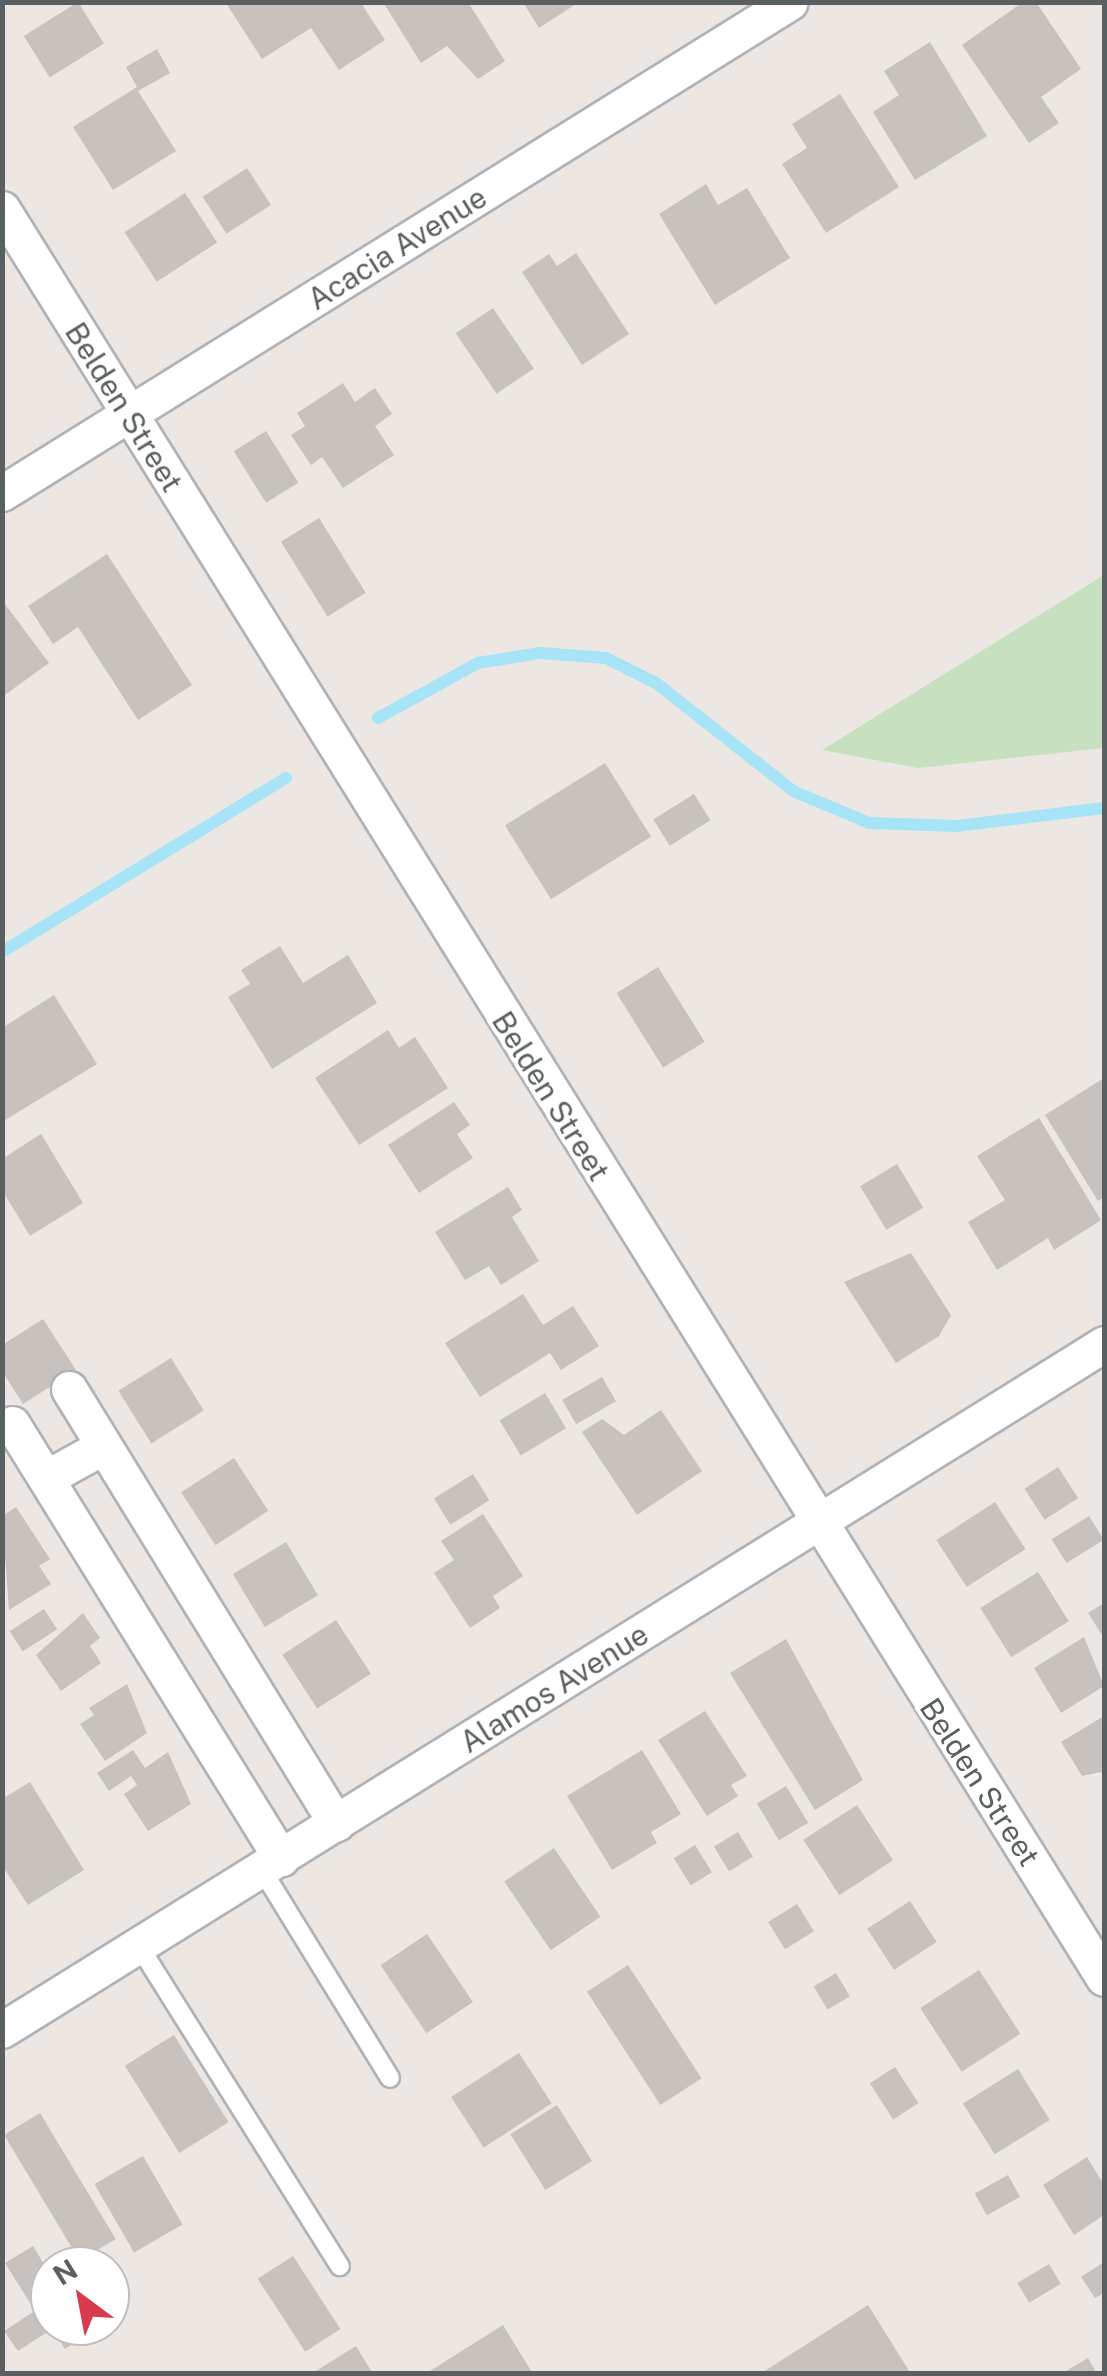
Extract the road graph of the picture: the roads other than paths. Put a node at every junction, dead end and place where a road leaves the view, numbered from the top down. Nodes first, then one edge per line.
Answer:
1 (790, 2) edge
2 (2, 210) edge
3 (128, 415) junction
4 (2, 492) edge
5 (1104, 1344) edge
6 (70, 1389) dead end
7 (12, 1424) dead end
8 (104, 1446) junction
9 (46, 1478) junction
10 (816, 1525) junction
11 (336, 1823) junction
12 (271, 1864) junction
13 (140, 1946) junction
14 (1104, 1978) edge
15 (2, 2030) edge
16 (390, 2078) dead end
17 (340, 2266) dead end

1 - 3 street, Acacia Avenue
2 - 3 street, Belden Street
3 - 4 street, Acacia Avenue
3 - 10 street, Belden Street
5 - 10 street, Alamos Avenue
6 - 8 street
7 - 9 street
8 - 9 street
8 - 11 street
9 - 12 street
10 - 11 street, Alamos Avenue
10 - 14 street, Belden Street
11 - 12 street, Alamos Avenue
12 - 13 street, Alamos Avenue
12 - 16 lane
13 - 15 street, Alamos Avenue
13 - 17 lane

